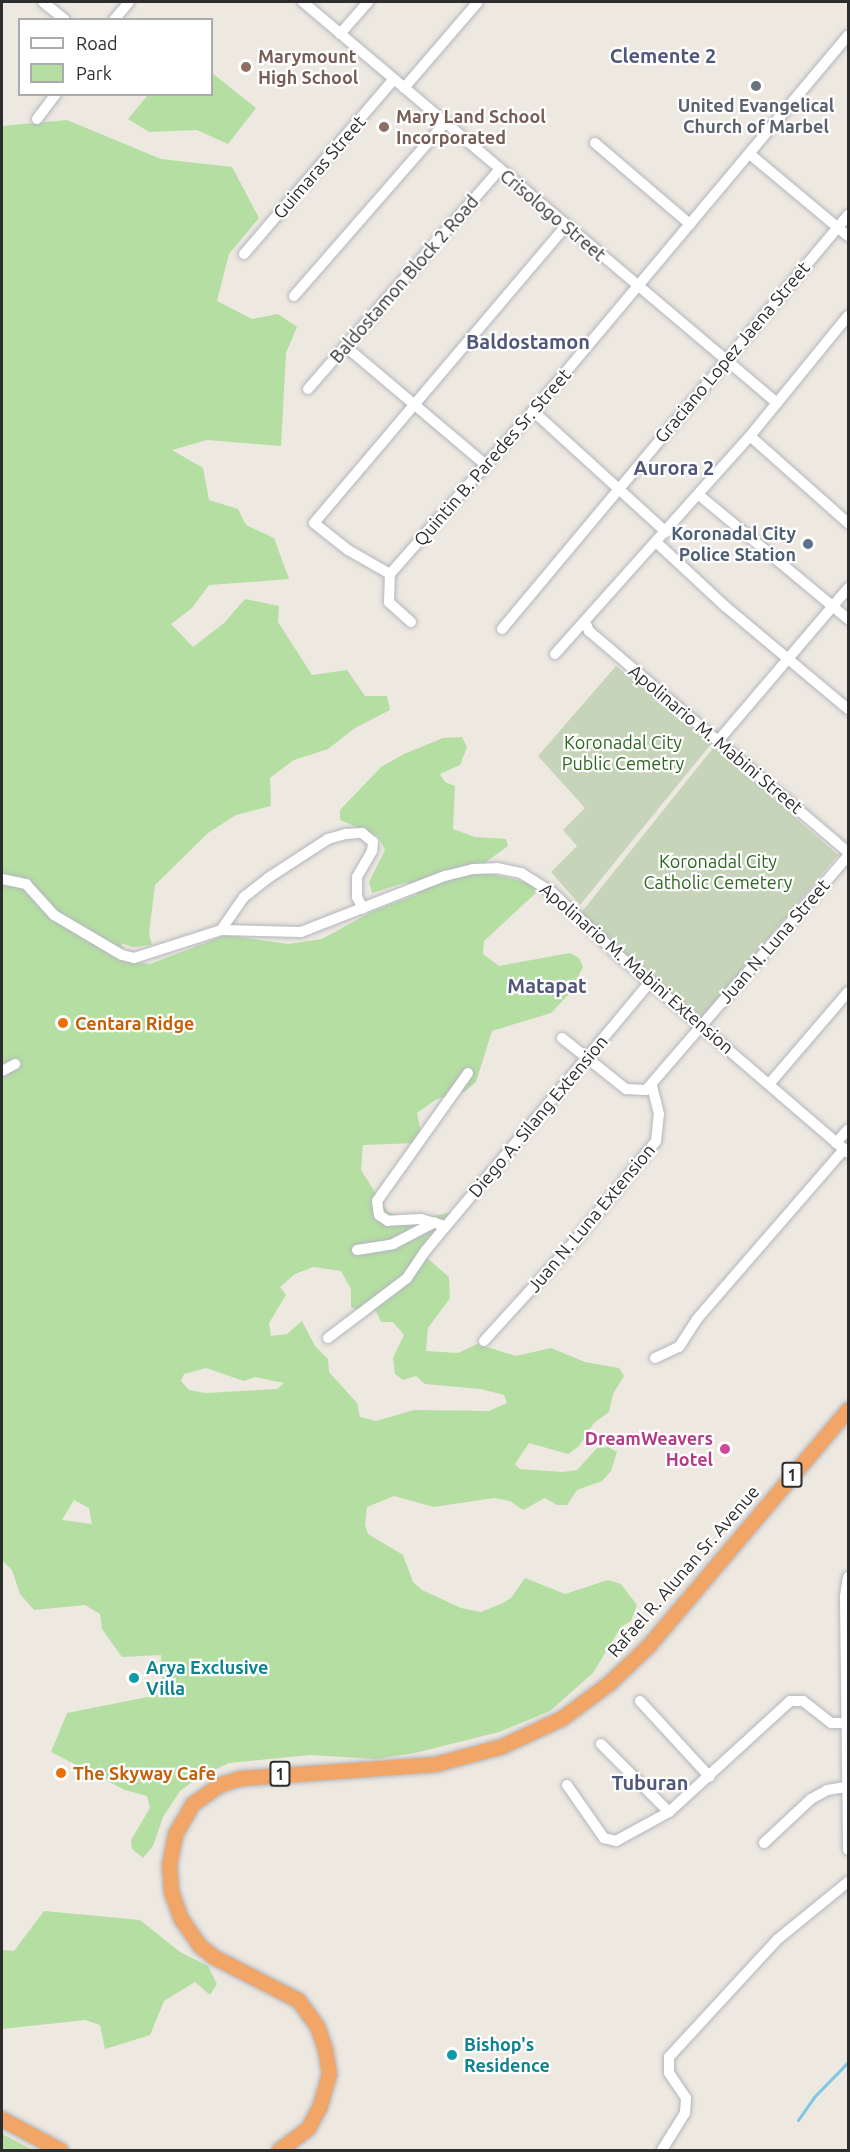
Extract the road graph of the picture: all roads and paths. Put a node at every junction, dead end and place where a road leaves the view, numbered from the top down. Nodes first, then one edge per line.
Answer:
1 (43, 2) edge
2 (129, 2) edge
3 (303, 2) edge
4 (368, 2) edge
5 (478, 2) edge
6 (63, 18) edge
7 (116, 18) edge
8 (340, 34) junction
9 (849, 36) edge
10 (393, 80) junction
11 (404, 88) junction
12 (54, 96) edge
13 (37, 119) dead end
14 (444, 124) junction
15 (595, 143) dead end
16 (751, 154) junction
17 (499, 170) junction
18 (849, 215) edge
19 (690, 224) junction
20 (565, 227) junction
21 (838, 228) junction
22 (849, 237) edge
23 (244, 254) dead end
24 (640, 286) junction
25 (294, 296) dead end
26 (849, 316) edge
27 (345, 346) junction
28 (727, 360) junction
29 (308, 389) dead end
30 (415, 402) junction
31 (777, 403) junction
32 (533, 411) junction
33 (750, 436) junction
34 (486, 465) junction
35 (618, 486) junction
36 (699, 495) junction
37 (849, 523) edge
38 (666, 532) junction
39 (656, 543) junction
40 (390, 574) junction
41 (849, 588) edge
42 (833, 606) junction
43 (849, 619) edge
44 (411, 622) dead end
45 (586, 624) junction
46 (502, 629) dead end
47 (555, 654) dead end
48 (787, 659) junction
49 (849, 710) edge
50 (718, 741) junction
51 (849, 854) edge
52 (2, 879) edge
53 (363, 909) junction
54 (221, 930) junction
55 (650, 982) junction
56 (849, 992) edge
57 (700, 1025) junction
58 (562, 1038) dead end
59 (588, 1057) junction
60 (15, 1064) dead end
61 (2, 1071) edge
62 (468, 1073) dead end
63 (770, 1083) junction
64 (652, 1086) junction
65 (849, 1129) edge
66 (843, 1149) edge
67 (440, 1224) junction
68 (357, 1250) dead end
69 (328, 1338) dead end
70 (484, 1341) dead end
71 (655, 1358) dead end
72 (849, 1409) edge
73 (849, 1577) edge
74 (640, 1701) dead end
75 (848, 1708) edge
76 (846, 1723) junction
77 (601, 1744) dead end
78 (710, 1777) junction
79 (567, 1785) dead end
80 (846, 1787) junction
81 (669, 1812) junction
82 (764, 1843) dead end
83 (849, 1850) edge
84 (849, 1882) edge
85 (2, 2119) edge
86 (60, 2151) edge
87 (279, 2151) edge
88 (662, 2151) edge

1 - 6 street
2 - 7 street
3 - 8 street, Crisologo Street
4 - 8 street
5 - 11 street
8 - 10 street, Crisologo Street
9 - 16 street, Quintin B. Paredes Sr. Street
10 - 11 street, Crisologo Street
10 - 23 street, Guimaras Street
11 - 14 street, Crisologo Street
12 - 13 street
14 - 17 street, Crisologo Street
14 - 25 street
15 - 19 street
16 - 19 street, Quintin B. Paredes Sr. Street
16 - 21 street
17 - 20 street, Crisologo Street
17 - 27 street, Baldostamon Block 2 Road
18 - 21 street, Graciano Lopez Jaena Street
19 - 24 street, Quintin B. Paredes Sr. Street
20 - 24 street, Crisologo Street
20 - 30 street
21 - 22 street
21 - 28 street, Graciano Lopez Jaena Street
24 - 28 street, Crisologo Street
24 - 32 street, Quintin B. Paredes Sr. Street
26 - 31 street
27 - 29 street, Baldostamon Block 2 Road
27 - 30 street
28 - 31 street, Crisologo Street
28 - 35 street, Graciano Lopez Jaena Street
30 - 34 street
30 - 40 street
31 - 33 street
32 - 34 street, Quintin B. Paredes Sr. Street
32 - 35 street
33 - 36 street
33 - 37 street
34 - 40 street, Quintin B. Paredes Sr. Street
35 - 38 street
35 - 46 street, Graciano Lopez Jaena Street
36 - 38 street
36 - 42 street
38 - 39 street
39 - 45 street
39 - 48 street
40 - 44 street
41 - 42 street
42 - 43 street
42 - 48 street
45 - 47 street
45 - 50 street, Apolinario M. Mabini Street
48 - 49 street
48 - 50 street
50 - 51 street, Apolinario M. Mabini Street
51 - 57 street, Juan N. Luna Street
52 - 54 street, Apolinario M. Mabini Extension
53 - 54 street, Apolinario M. Mabini Extension
53 - 54 street
53 - 55 street, Apolinario M. Mabini Extension
55 - 57 street, Apolinario M. Mabini Extension
55 - 59 street, Diego A. Silang Extension
56 - 63 street
57 - 63 street, Apolinario M. Mabini Extension
57 - 64 street
58 - 59 street
59 - 64 street
59 - 67 street, Diego A. Silang Extension
60 - 61 street
62 - 67 street
63 - 66 street, Apolinario M. Mabini Extension
64 - 70 street, Juan N. Luna Extension
65 - 66 street
66 - 71 street
67 - 68 street
67 - 69 street, Diego A. Silang Extension
72 - 87 highway, Rafael R. Alunan Sr. Avenue / 1
73 - 75 street
74 - 78 street
75 - 76 street
76 - 78 street
76 - 80 street
77 - 81 street
78 - 81 street
79 - 81 street
80 - 82 street
80 - 83 street
84 - 88 street
85 - 86 highway

